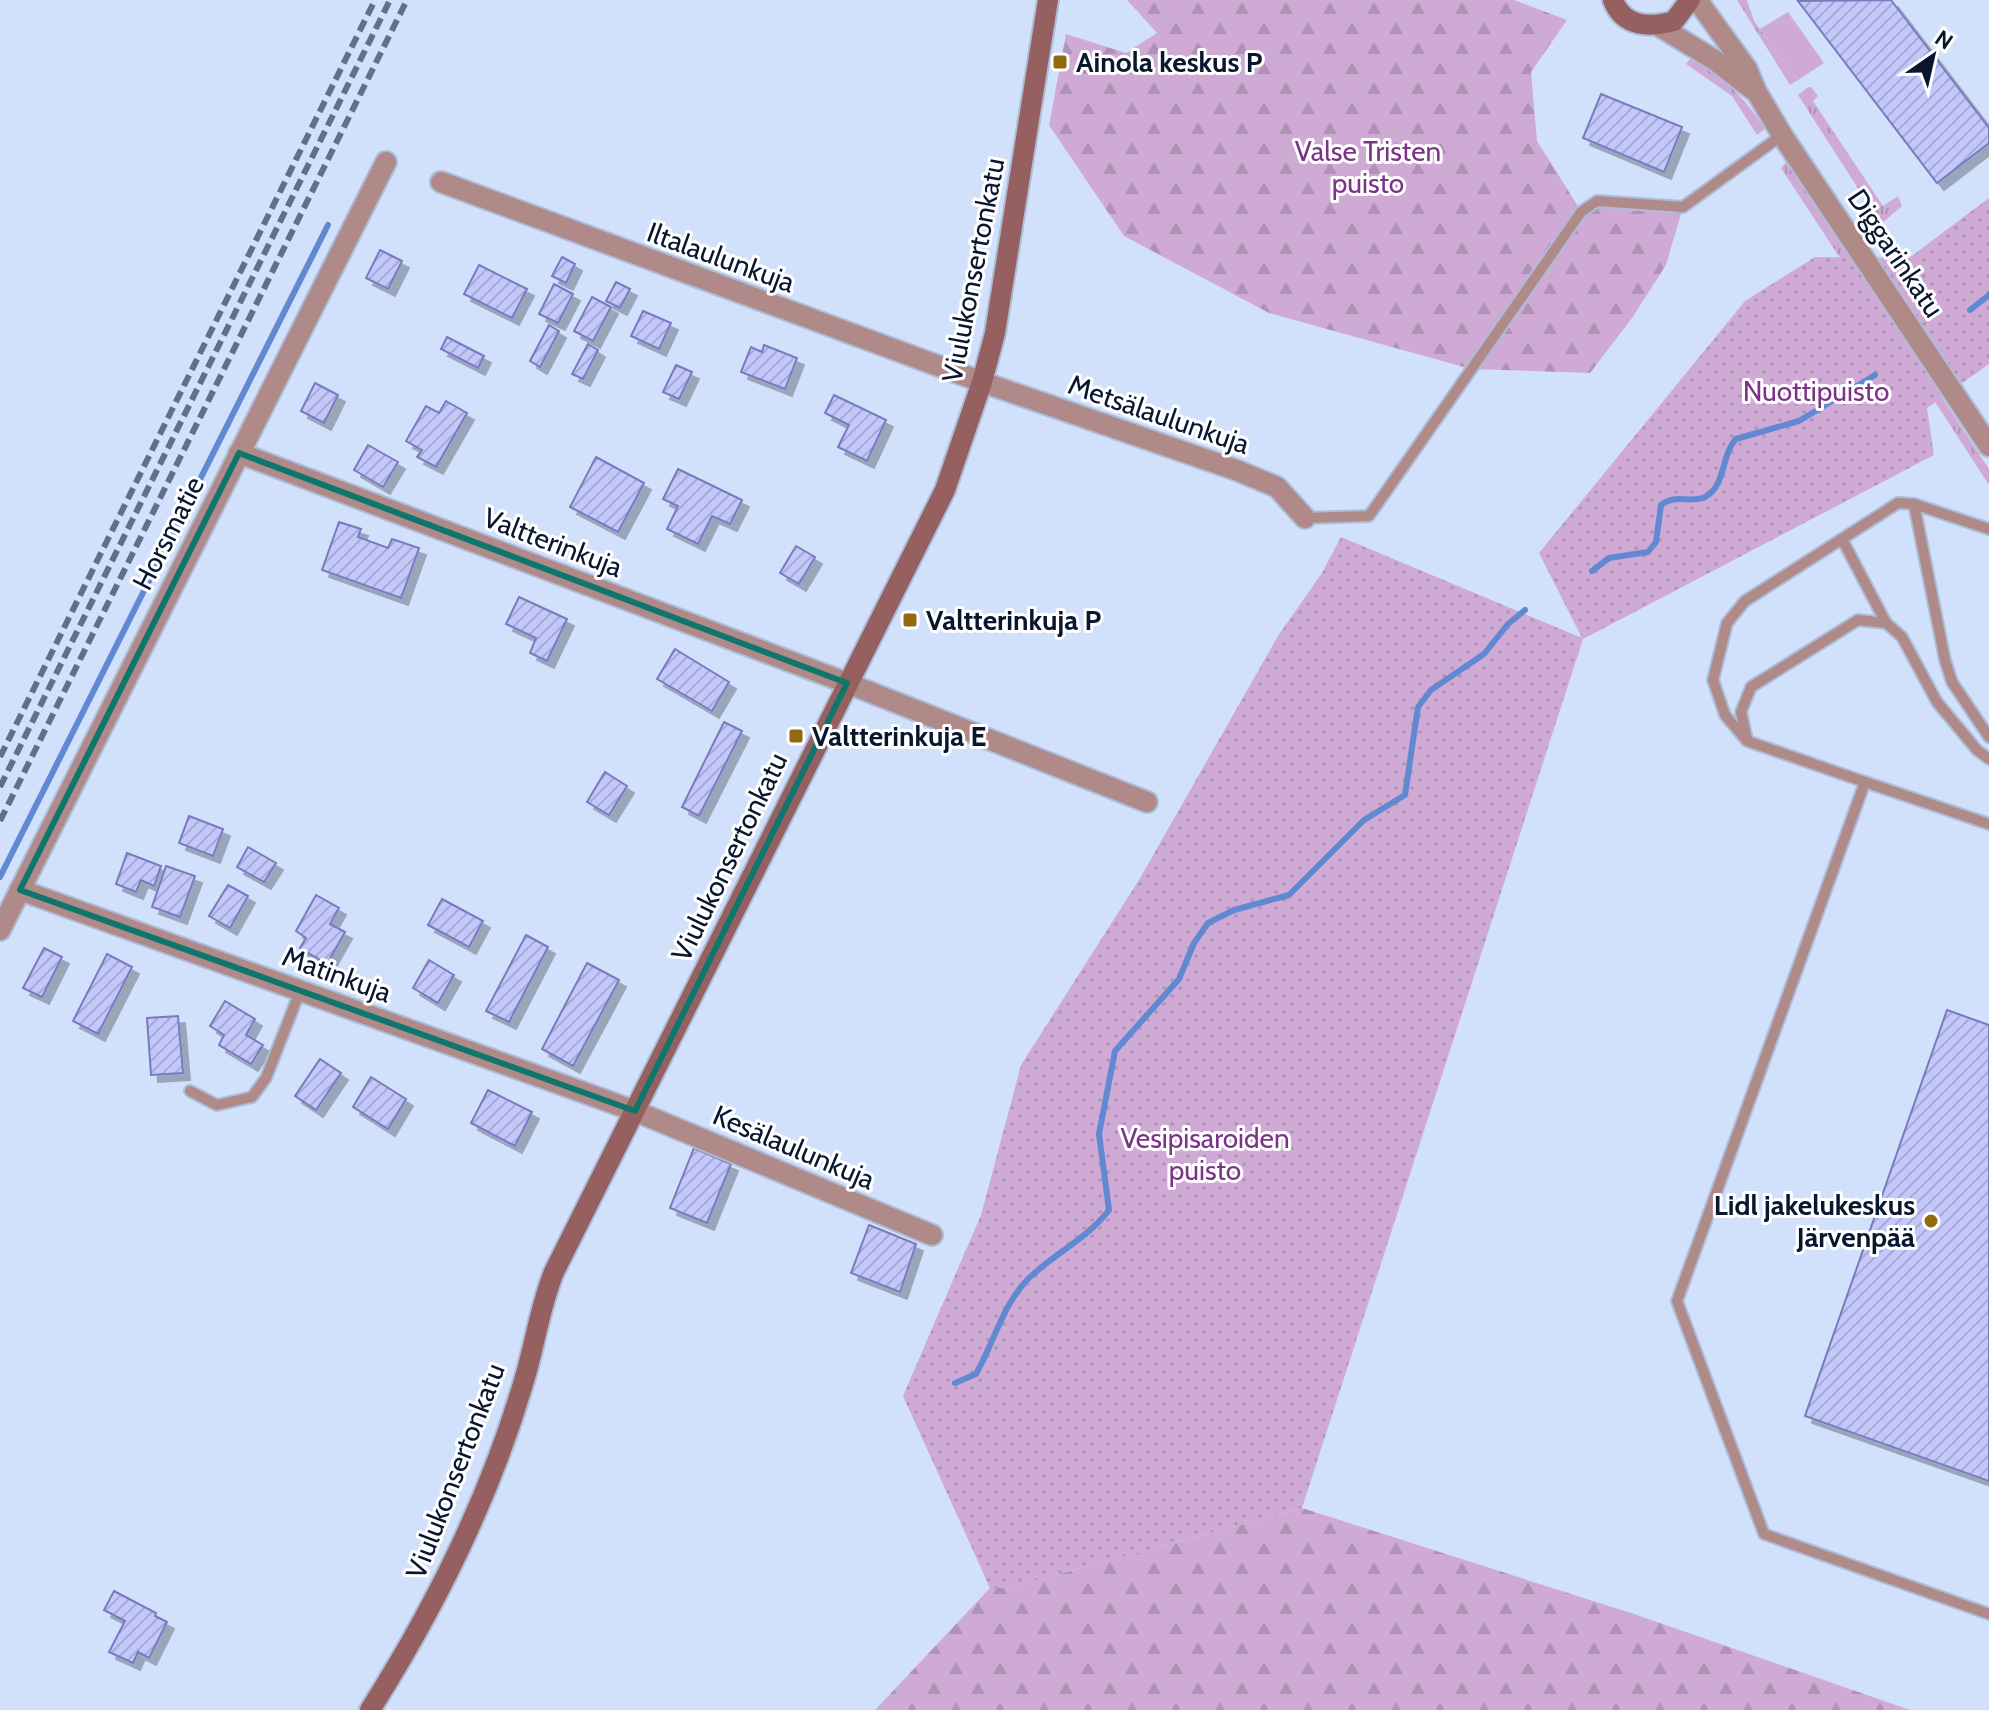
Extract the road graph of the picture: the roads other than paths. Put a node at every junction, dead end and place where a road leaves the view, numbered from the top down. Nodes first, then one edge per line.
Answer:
1 (1048, 0) edge
2 (1593, 0) edge
3 (1690, 0) edge
4 (1697, 0) edge
5 (1614, 3) edge
6 (1659, 26) junction
7 (1756, 91) junction
8 (1782, 135) junction
9 (386, 162) dead end
10 (441, 182) dead end
11 (982, 382) junction
12 (1989, 446) edge
13 (239, 453) junction
14 (1914, 504) junction
15 (1305, 518) joint
16 (1989, 529) edge
17 (1842, 539) junction
18 (1886, 623) junction
19 (847, 683) junction
20 (1989, 737) edge
21 (1747, 741) junction
22 (1989, 759) edge
23 (1865, 782) junction
24 (1147, 802) dead end
25 (1989, 824) edge
26 (20, 890) junction
27 (0, 930) edge
28 (300, 991) junction
29 (190, 1091) dead end
30 (635, 1111) junction
31 (932, 1235) dead end
32 (1989, 1614) edge
33 (370, 1710) edge

1 - 11 street, Viulukonsertonkatu
2 - 5 street
3 - 6 street
4 - 7 street, Diggarinkatu
5 - 6 street
6 - 7 street, Diggarinkatu
7 - 8 street, Diggarinkatu
8 - 12 street, Diggarinkatu
8 - 15 lane
9 - 13 street, Horsmatie
10 - 11 street, Iltalaulunkuja
11 - 15 street, Metsälaulunkuja
11 - 19 street, Viulukonsertonkatu
13 - 19 street, Valtterinkuja
13 - 26 street, Horsmatie
14 - 16 lane
14 - 17 lane
14 - 20 lane
17 - 18 lane
17 - 21 lane
18 - 21 lane
18 - 22 lane
19 - 24 street, Valtterinkuja
19 - 30 street, Viulukonsertonkatu
21 - 23 lane
23 - 25 lane
23 - 32 lane
26 - 27 street, Horsmatie
26 - 28 street, Matinkuja
28 - 29 lane
28 - 30 street, Matinkuja
30 - 31 street, Kesälaulunkuja
30 - 33 street, Viulukonsertonkatu

